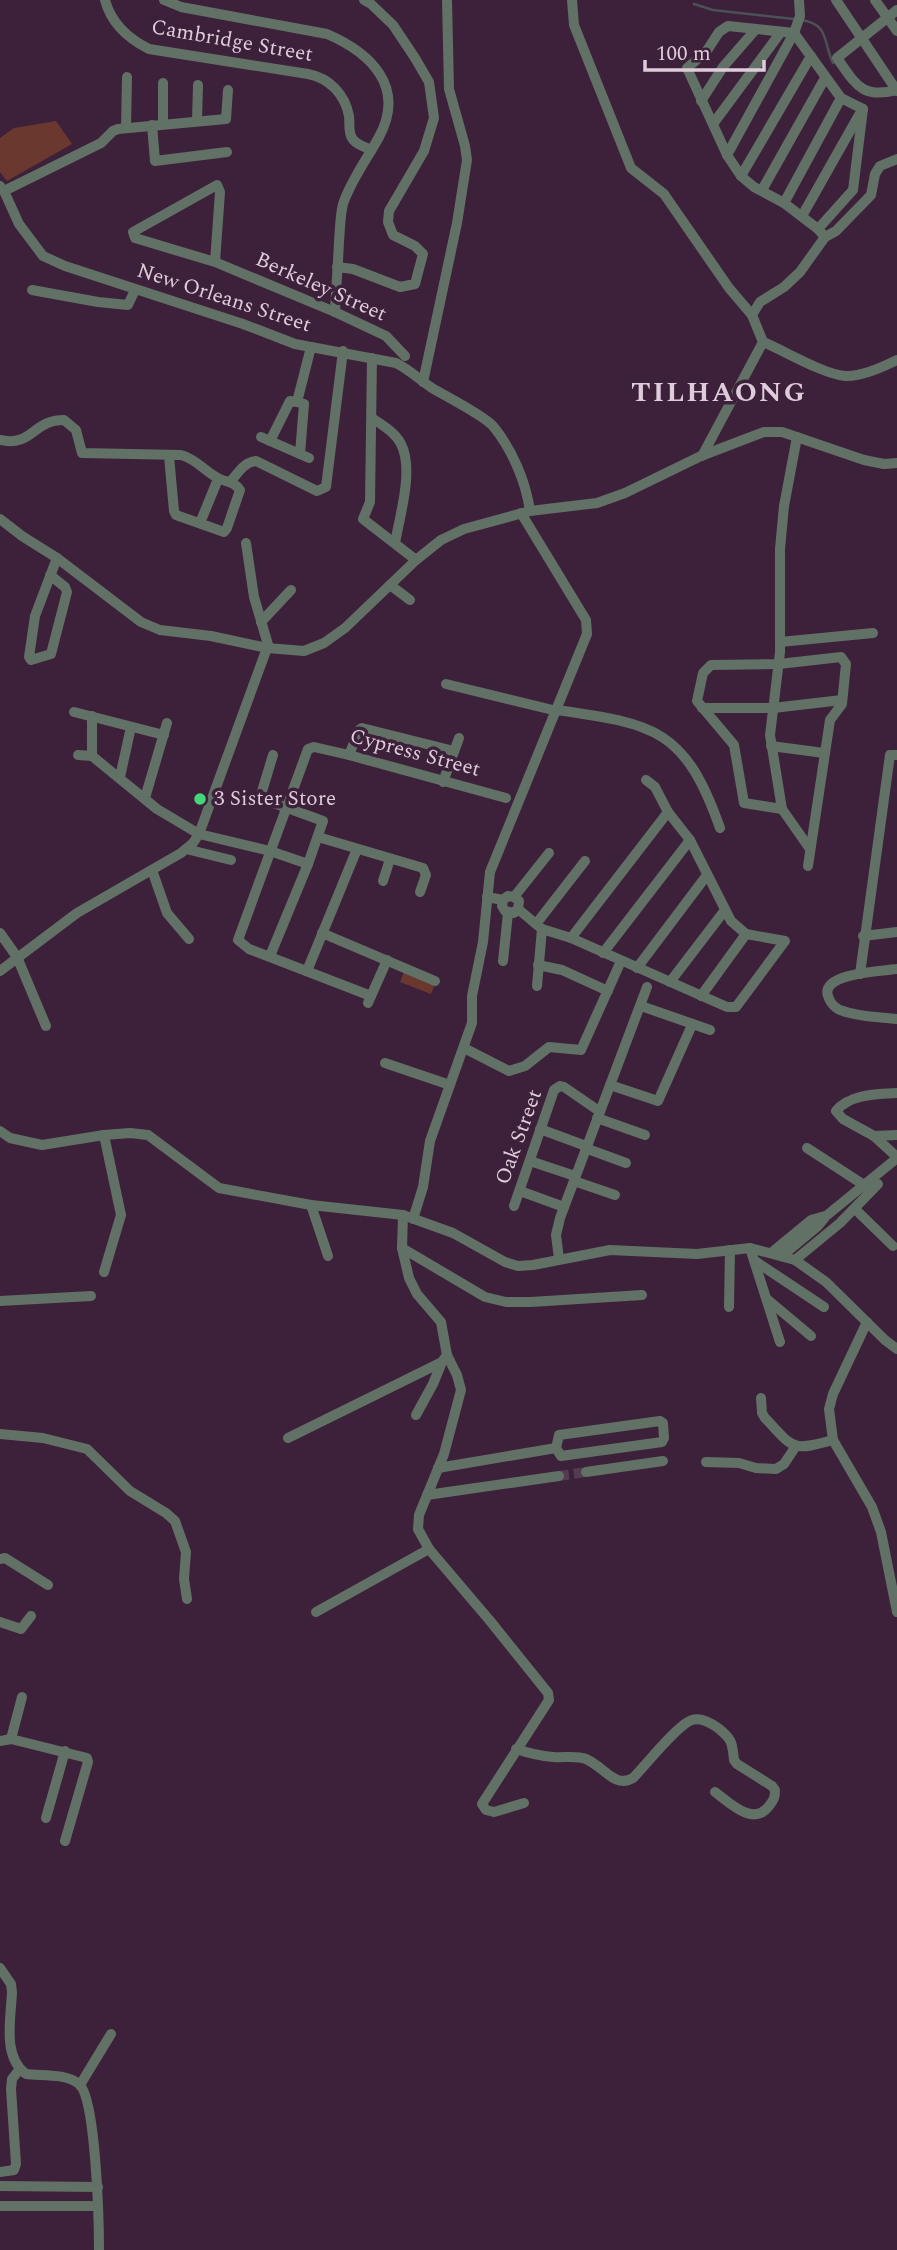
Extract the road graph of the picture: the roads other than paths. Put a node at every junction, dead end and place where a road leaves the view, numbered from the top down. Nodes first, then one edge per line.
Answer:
1 (105, 0) edge
2 (164, 0) edge
3 (364, 0) edge
4 (447, 0) edge
5 (572, 0) edge
6 (799, 0) edge
7 (836, 0) edge
8 (875, 0) edge
9 (897, 10) edge
10 (887, 17) junction
11 (797, 24) junction
12 (756, 29) junction
13 (897, 31) edge
14 (781, 32) junction
15 (861, 38) junction
16 (811, 56) junction
17 (128, 77) dead end
18 (825, 78) junction
19 (163, 83) dead end
20 (198, 86) dead end
21 (229, 90) dead end
22 (897, 91) edge
23 (841, 98) junction
24 (701, 101) junction
25 (863, 109) junction
26 (197, 121) junction
27 (163, 124) junction
28 (713, 124) junction
29 (152, 125) junction
30 (126, 128) junction
31 (371, 150) junction
32 (227, 152) dead end
33 (727, 155) junction
34 (897, 159) edge
35 (741, 176) junction
36 (2, 188) edge
37 (762, 190) junction
38 (784, 203) junction
39 (802, 216) junction
40 (822, 233) junction
41 (215, 262) junction
42 (337, 267) junction
43 (32, 290) dead end
44 (135, 290) junction
45 (335, 312) junction
46 (752, 315) junction
47 (763, 342) junction
48 (311, 346) junction
49 (343, 351) junction
50 (405, 356) dead end
51 (372, 358) junction
52 (897, 360) edge
53 (422, 382) junction
54 (297, 402) junction
55 (372, 418) junction
56 (797, 437) junction
57 (0, 440) edge
58 (169, 456) junction
59 (701, 456) junction
60 (897, 463) edge
61 (218, 479) junction
62 (231, 481) junction
63 (525, 512) junction
64 (0, 519) edge
65 (200, 523) junction
66 (246, 543) dead end
67 (396, 543) junction
68 (57, 558) junction
69 (416, 560) junction
70 (50, 575) junction
71 (390, 585) junction
72 (291, 590) dead end
73 (410, 600) dead end
74 (261, 622) junction
75 (873, 633) dead end
76 (780, 642) junction
77 (268, 648) junction
78 (779, 664) junction
79 (446, 684) dead end
80 (842, 700) junction
81 (702, 708) junction
82 (773, 708) junction
83 (557, 710) junction
84 (74, 712) dead end
85 (92, 716) junction
86 (167, 723) dead end
87 (131, 727) junction
88 (164, 735) junction
89 (459, 738) dead end
90 (771, 746) junction
91 (454, 751) junction
92 (824, 753) junction
93 (78, 755) dead end
94 (273, 755) dead end
95 (349, 755) junction
96 (897, 755) edge
97 (92, 756) junction
98 (120, 777) junction
99 (646, 780) dead end
100 (443, 782) junction
101 (506, 797) dead end
102 (145, 798) junction
103 (285, 808) junction
104 (782, 809) junction
105 (668, 812) junction
106 (720, 828) dead end
107 (199, 834) junction
108 (318, 837) junction
109 (690, 841) junction
110 (186, 849) junction
111 (357, 849) junction
112 (810, 849) junction
113 (270, 851) junction
114 (549, 853) dead end
115 (390, 859) junction
116 (231, 860) dead end
117 (586, 861) dead end
118 (308, 864) junction
119 (808, 866) dead end
120 (152, 870) junction
121 (707, 875) junction
122 (383, 881) dead end
123 (420, 892) dead end
124 (487, 897) junction
125 (509, 898) junction
126 (518, 909) junction
127 (725, 909) junction
128 (508, 913) junction
129 (539, 927) junction
130 (897, 932) edge
131 (0, 933) edge
132 (322, 933) junction
133 (746, 934) junction
134 (863, 936) junction
135 (571, 938) junction
136 (189, 939) dead end
137 (604, 953) junction
138 (17, 957) junction
139 (270, 957) junction
140 (387, 960) junction
141 (503, 961) dead end
142 (621, 961) junction
143 (538, 965) junction
144 (637, 968) junction
145 (897, 969) edge
146 (0, 971) edge
147 (307, 971) junction
148 (860, 974) junction
149 (435, 981) dead end
150 (670, 982) junction
151 (537, 986) dead end
152 (647, 987) dead end
153 (608, 991) junction
154 (701, 996) junction
155 (641, 1006) junction
156 (897, 1019) edge
157 (692, 1024) junction
158 (46, 1026) dead end
159 (709, 1030) dead end
160 (464, 1048) junction
161 (385, 1063) dead end
162 (450, 1085) junction
163 (610, 1085) junction
164 (897, 1093) edge
165 (598, 1114) junction
166 (540, 1129) junction
167 (0, 1131) edge
168 (104, 1135) junction
169 (645, 1135) dead end
170 (897, 1135) edge
171 (874, 1136) junction
172 (586, 1147) junction
173 (807, 1148) dead end
174 (897, 1157) edge
175 (530, 1161) junction
176 (626, 1163) dead end
177 (574, 1179) junction
178 (864, 1185) junction
179 (878, 1185) dead end
180 (520, 1191) junction
181 (615, 1195) dead end
182 (311, 1205) junction
183 (514, 1206) dead end
184 (564, 1207) junction
185 (855, 1209) junction
186 (408, 1217) junction
187 (893, 1246) dead end
188 (402, 1248) junction
189 (750, 1248) junction
190 (730, 1250) junction
191 (776, 1254) junction
192 (328, 1256) dead end
193 (559, 1259) junction
194 (795, 1260) junction
195 (755, 1261) junction
196 (104, 1272) dead end
197 (642, 1295) dead end
198 (91, 1296) dead end
199 (767, 1300) junction
200 (0, 1301) edge
201 (729, 1307) dead end
202 (824, 1307) dead end
203 (867, 1322) junction
204 (811, 1336) dead end
205 (780, 1342) dead end
206 (897, 1349) edge
207 (445, 1359) junction
208 (761, 1398) dead end
209 (416, 1415) dead end
210 (0, 1434) edge
211 (288, 1438) dead end
212 (833, 1440) junction
213 (796, 1447) junction
214 (556, 1448) junction
215 (663, 1461) dead end
216 (706, 1462) dead end
217 (438, 1468) junction
218 (586, 1472) tunnel mouth
219 (559, 1476) tunnel mouth
220 (427, 1495) junction
221 (429, 1549) junction
222 (0, 1559) edge
223 (48, 1585) dead end
224 (187, 1599) dead end
225 (316, 1612) dead end
226 (897, 1612) edge
227 (31, 1616) dead end
228 (0, 1622) edge
229 (22, 1697) dead end
230 (11, 1740) junction
231 (0, 1741) edge
232 (516, 1749) junction
233 (65, 1751) junction
234 (715, 1792) dead end
235 (524, 1803) dead end
236 (46, 1818) dead end
237 (65, 1841) dead end
238 (0, 1968) edge
239 (111, 2034) dead end
240 (19, 2070) junction
241 (80, 2085) junction
242 (0, 2172) edge
243 (0, 2186) edge
244 (98, 2187) junction
245 (0, 2206) edge
246 (98, 2206) junction
247 (99, 2250) edge

1 - 31 street, Cambridge Street
2 - 31 street
3 - 42 street
4 - 53 street
5 - 46 street
6 - 11 street
7 - 15 street
8 - 10 street
9 - 10 street
10 - 13 street
10 - 15 street
11 - 14 street
11 - 16 street
11 - 33 street
12 - 14 street
12 - 24 street
12 - 24 street
14 - 28 street
15 - 22 street
15 - 22 street
16 - 18 street
16 - 35 street
17 - 30 street
18 - 23 street
18 - 37 street
19 - 27 street
20 - 26 street
21 - 26 street
23 - 25 street
23 - 38 street
24 - 28 street
25 - 39 street
25 - 40 street
26 - 27 street
27 - 29 street
28 - 33 street
29 - 30 street
29 - 32 street
30 - 36 street
31 - 42 street
33 - 35 street
34 - 40 street
35 - 37 street
36 - 44 street, New Orleans Street
37 - 38 street
38 - 39 street
39 - 40 street
40 - 46 street
41 - 41 street, Berkeley Street
41 - 45 street, Berkeley Street
42 - 45 street
43 - 44 street
44 - 48 street, New Orleans Street
45 - 50 street, Berkeley Street
46 - 47 street
47 - 52 street
47 - 59 street
48 - 49 street, New Orleans Street
48 - 54 street
49 - 51 street, New Orleans Street
49 - 62 street
51 - 53 street, New Orleans Street
51 - 55 street
53 - 63 street, New Orleans Street
54 - 54 street
55 - 67 street
55 - 67 street
56 - 59 street
56 - 60 street
56 - 76 street
57 - 58 street
58 - 61 street
58 - 65 street
59 - 63 street
61 - 62 street
61 - 65 street
62 - 65 street
63 - 69 street
63 - 83 street, New Orleans Street
64 - 68 street
66 - 74 street
67 - 69 street
68 - 70 street
68 - 77 street
69 - 71 street
70 - 70 street
71 - 73 street
71 - 77 street
72 - 74 street
74 - 77 street
75 - 76 street
76 - 78 street
77 - 107 street
78 - 80 street
78 - 81 street
78 - 82 street
79 - 83 street
80 - 82 street
80 - 92 street
81 - 82 street
81 - 104 street
82 - 90 street
83 - 106 street
83 - 124 street, New Orleans Street
84 - 85 street
85 - 87 street
85 - 97 street
86 - 88 street
87 - 88 street
87 - 98 street
88 - 102 street
89 - 91 street
90 - 92 street
90 - 104 street
91 - 95 street
91 - 100 street
92 - 112 street
93 - 97 street
94 - 103 street
95 - 100 street, Cypress Street
95 - 103 street, Cypress Street
96 - 134 street
97 - 98 street
98 - 102 street
99 - 105 street
100 - 101 street, Cypress Street
102 - 107 street
103 - 108 street
103 - 113 street
104 - 112 street
105 - 109 street
105 - 135 street
107 - 110 street
107 - 113 street
108 - 111 street
108 - 118 street
109 - 121 street
109 - 137 street
110 - 116 street
110 - 120 street
111 - 115 street
111 - 132 street
112 - 119 street
113 - 118 street
113 - 139 street
114 - 125 street
115 - 122 street
115 - 123 street
117 - 129 street
118 - 139 street
120 - 136 street
120 - 138 street
121 - 127 street
121 - 144 street
124 - 125 street
124 - 160 street, New Orleans Street
125 - 126 street
125 - 128 street
126 - 128 street
126 - 129 street
127 - 133 street
127 - 150 street
128 - 141 street
129 - 135 street
129 - 143 street
130 - 134 street
131 - 138 street
132 - 140 street
132 - 147 street
133 - 154 street
133 - 154 street
134 - 148 street
135 - 137 street
137 - 142 street
138 - 146 street
138 - 158 street
139 - 147 street
140 - 147 street
140 - 149 street
142 - 144 street
142 - 153 street
143 - 151 street
143 - 153 street
144 - 150 street
145 - 148 street
148 - 156 street
150 - 154 street
152 - 155 street
153 - 160 street
155 - 157 street
155 - 163 street
157 - 159 street
157 - 163 street
160 - 162 street, New Orleans Street
161 - 162 street
162 - 186 street, New Orleans Street
163 - 165 street
164 - 171 street
165 - 166 street, Oak Street
165 - 169 street
165 - 172 street
166 - 172 street
166 - 175 street, Oak Street
167 - 168 street
168 - 182 street
168 - 196 street
170 - 171 street
171 - 174 street
172 - 176 street
172 - 177 street
173 - 178 street
174 - 178 street
175 - 177 street
175 - 180 street, Oak Street
177 - 181 street
177 - 184 street
178 - 191 street
179 - 185 street
180 - 183 street, Oak Street
180 - 184 street
182 - 186 street
182 - 192 street
184 - 193 street
185 - 187 street
185 - 194 street
186 - 188 street, New Orleans Street
186 - 193 street
188 - 197 street
188 - 207 street, New Orleans Street
189 - 190 street
189 - 191 street
189 - 195 street
190 - 193 street
190 - 201 street
191 - 194 street
194 - 203 street
195 - 199 street
195 - 202 street
198 - 200 street
199 - 204 street
199 - 205 street
203 - 206 street
203 - 212 street
207 - 209 street
207 - 211 street
207 - 217 street, New Orleans Street
208 - 213 street
210 - 224 street
212 - 213 street
212 - 226 street
213 - 216 street
214 - 214 street
214 - 217 street
215 - 218 street
217 - 220 street, New Orleans Street
219 - 220 street
220 - 221 street, New Orleans Street
221 - 225 street
221 - 232 street
222 - 223 street
227 - 228 street
229 - 230 street
230 - 231 street
230 - 233 street
232 - 234 street
232 - 235 street
233 - 236 street
233 - 237 street
238 - 240 street
239 - 241 street
240 - 241 street
240 - 242 street
241 - 244 street
243 - 244 street
244 - 246 street
245 - 246 street
246 - 247 street

